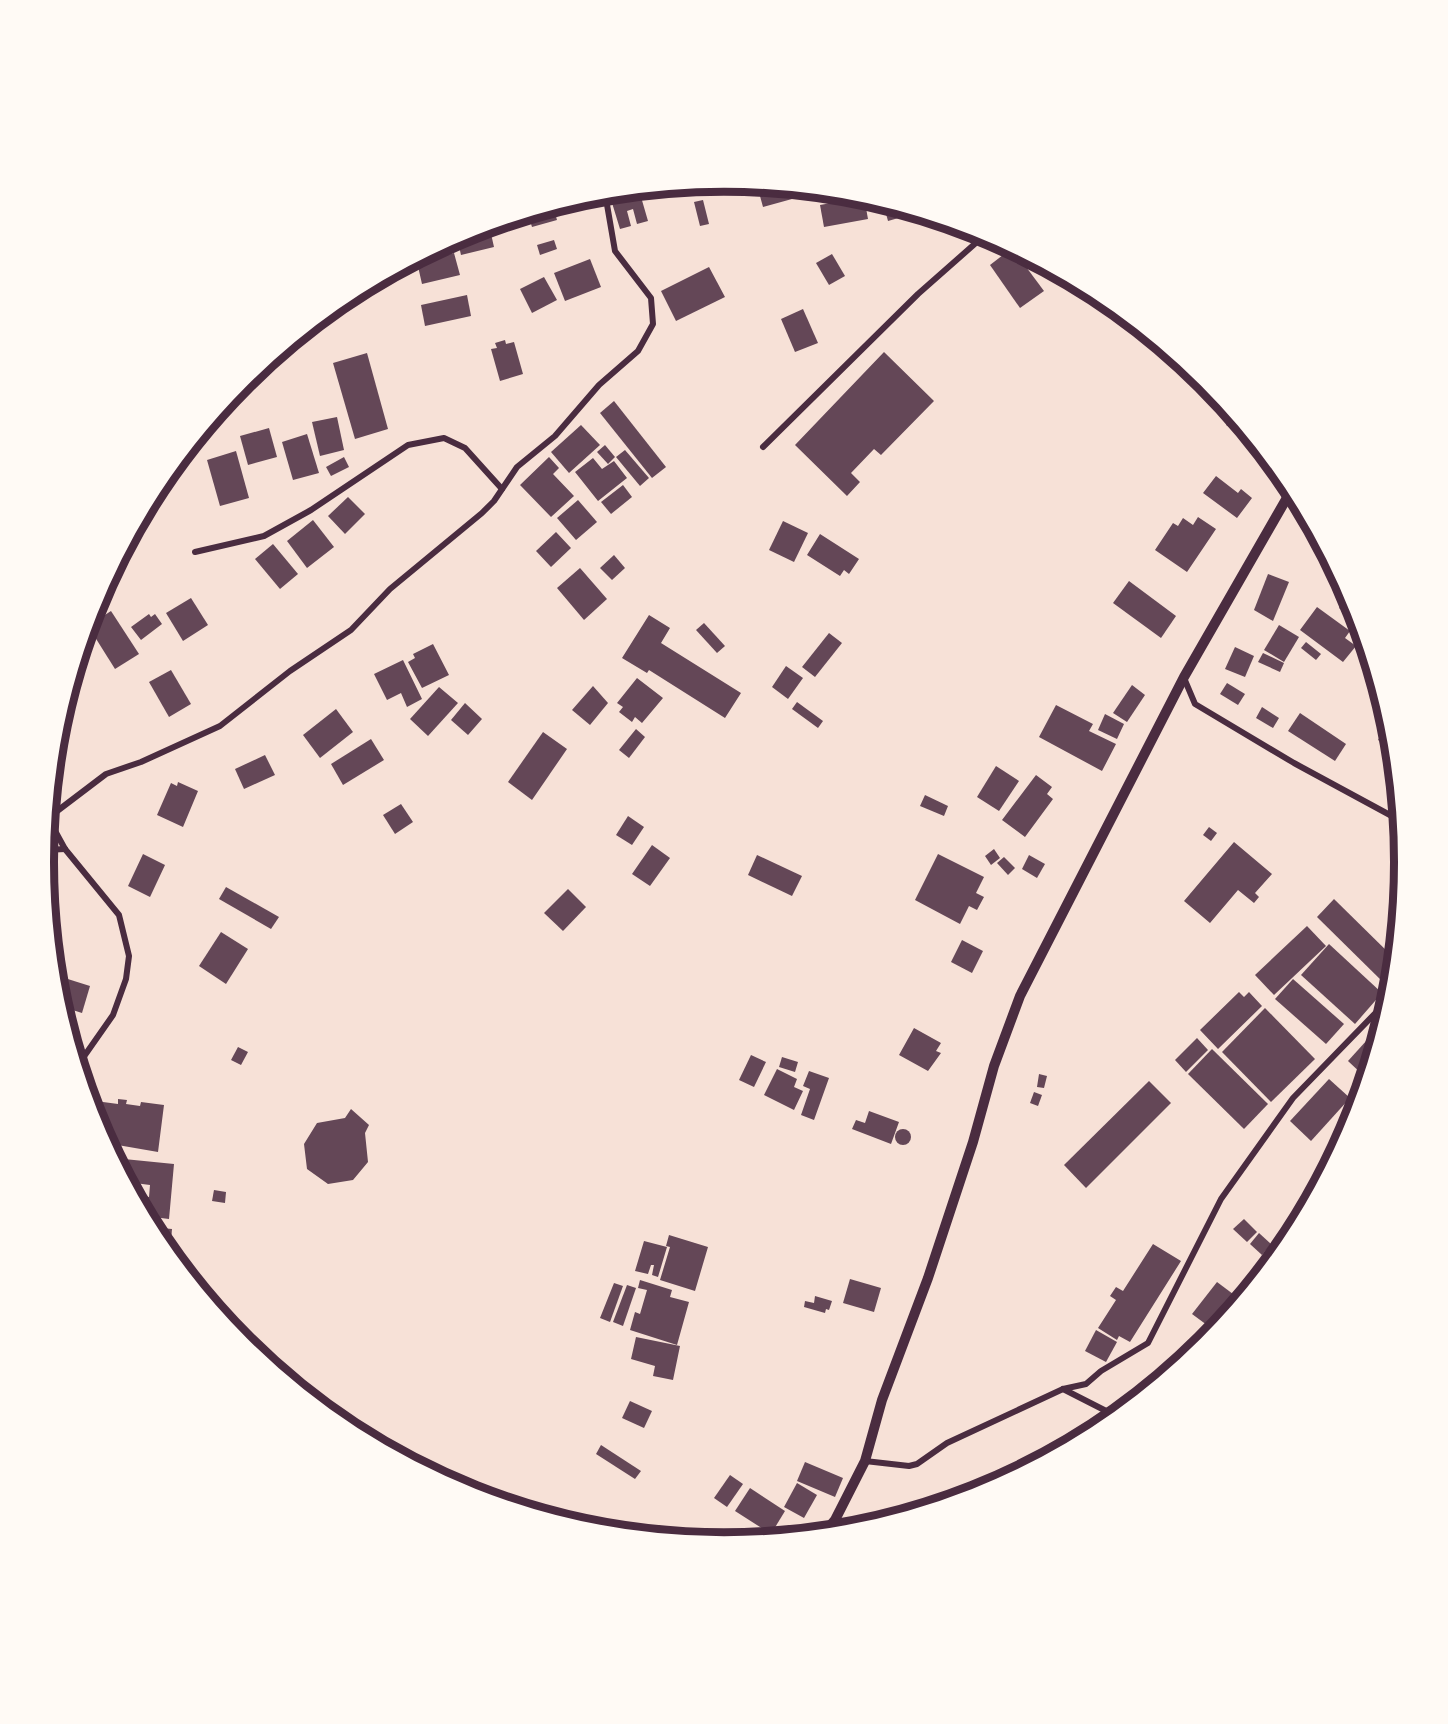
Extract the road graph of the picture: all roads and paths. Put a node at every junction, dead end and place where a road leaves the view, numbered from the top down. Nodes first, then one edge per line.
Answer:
1 (607, 203) edge
2 (977, 242) edge
3 (763, 447) dead end
4 (502, 489) junction
5 (1286, 499) edge
6 (195, 552) dead end
7 (1184, 677) junction
8 (56, 812) edge
9 (1393, 817) edge
10 (55, 830) edge
11 (65, 849) junction
12 (54, 850) edge
13 (1376, 1012) edge
14 (84, 1057) edge
15 (1063, 1389) junction
16 (1107, 1411) edge
17 (865, 1461) junction
18 (833, 1523) edge

1 - 4 street
2 - 3 street
4 - 6 street
4 - 8 street
5 - 7 main road
7 - 9 street
7 - 17 main road
10 - 11 street
11 - 12 street
11 - 14 street
13 - 15 street
15 - 16 street
15 - 17 street
17 - 18 main road

